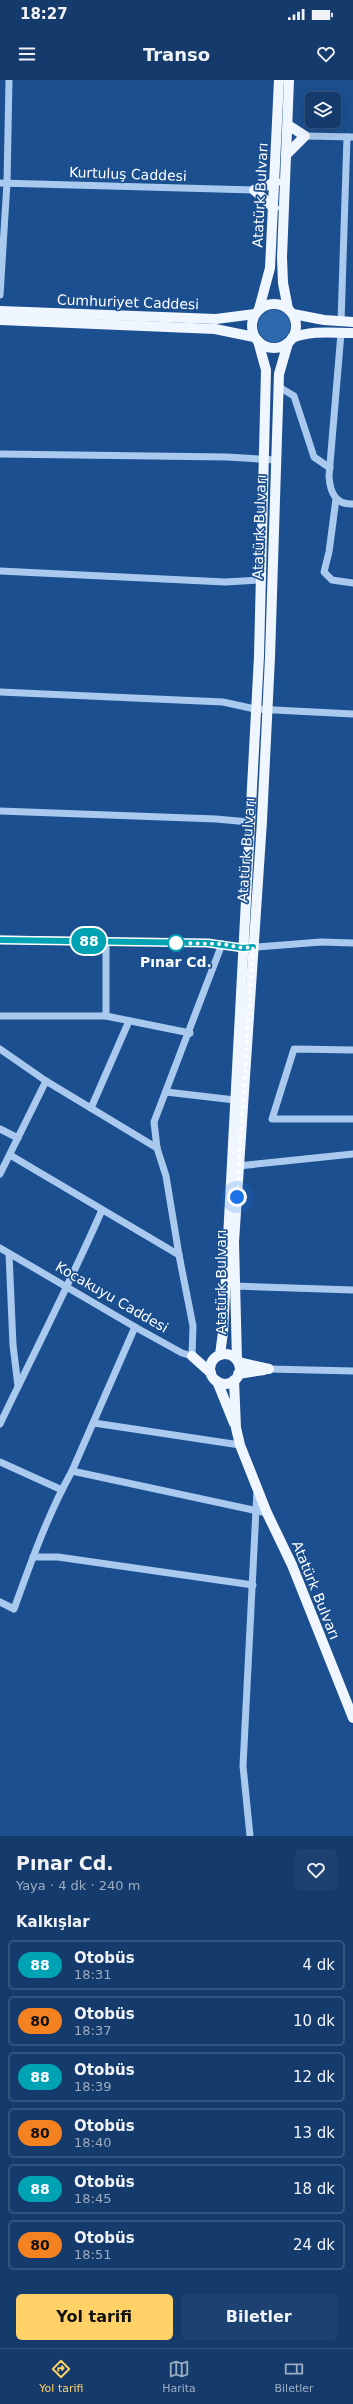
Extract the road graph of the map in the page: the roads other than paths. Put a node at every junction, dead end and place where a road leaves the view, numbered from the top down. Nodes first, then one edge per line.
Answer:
1 (9, 80) edge
2 (279, 80) edge
3 (289, 80) edge
4 (288, 125) junction
5 (305, 136) junction
6 (350, 137) edge
7 (286, 155) junction
8 (276, 182) junction
9 (4, 183) edge
10 (254, 190) junction
11 (274, 208) junction
12 (1, 258) edge
13 (0, 295) edge
14 (0, 311) edge
15 (257, 312) junction
16 (291, 312) junction
17 (0, 320) edge
18 (341, 322) junction
19 (353, 322) edge
20 (341, 333) junction
21 (353, 333) edge
22 (256, 339) junction
23 (290, 340) junction
24 (279, 387) junction
25 (0, 454) edge
26 (263, 460) junction
27 (276, 460) junction
28 (330, 468) junction
29 (336, 499) junction
30 (353, 504) edge
31 (0, 571) edge
32 (259, 580) junction
33 (353, 583) edge
34 (0, 692) edge
35 (255, 709) junction
36 (268, 710) junction
37 (353, 714) edge
38 (0, 811) edge
39 (249, 822) junction
40 (0, 940) edge
41 (106, 941) junction
42 (353, 943) edge
43 (222, 944) junction
44 (248, 947) junction
45 (0, 1016) edge
46 (106, 1016) junction
47 (129, 1021) junction
48 (190, 1033) junction
49 (0, 1049) edge
50 (353, 1050) edge
51 (46, 1080) junction
52 (166, 1092) junction
53 (235, 1100) junction
54 (91, 1108) junction
55 (353, 1118) edge
56 (0, 1129) edge
57 (18, 1138) junction
58 (156, 1148) junction
59 (353, 1154) edge
60 (10, 1155) junction
61 (238, 1166) junction
62 (0, 1174) edge
63 (102, 1210) junction
64 (0, 1248) edge
65 (9, 1254) junction
66 (178, 1254) junction
67 (234, 1286) junction
68 (68, 1287) junction
69 (353, 1290) edge
70 (136, 1327) junction
71 (192, 1356) junction
72 (217, 1356) junction
73 (237, 1361) junction
74 (269, 1369) junction
75 (353, 1371) edge
76 (214, 1377) junction
77 (236, 1377) junction
78 (18, 1387) junction
79 (94, 1423) junction
80 (0, 1424) edge
81 (236, 1428) junction
82 (240, 1445) junction
83 (0, 1462) edge
84 (72, 1471) junction
85 (257, 1483) junction
86 (62, 1490) junction
87 (255, 1511) junction
88 (267, 1513) junction
89 (33, 1558) junction
90 (253, 1585) junction
91 (0, 1602) edge
92 (353, 1718) edge
93 (250, 1836) edge

1 - 9 street
2 - 8 main road, Atatürk Bulvarı
3 - 4 main road, Atatürk Bulvarı
4 - 5 main road
4 - 7 main road, Atatürk Bulvarı
5 - 6 street
5 - 7 main road
6 - 18 street
7 - 16 main road, Atatürk Bulvarı
8 - 10 main road
8 - 11 main road, Atatürk Bulvarı
9 - 10 street, Kurtuluş Caddesi
9 - 12 street
10 - 11 main road
11 - 15 main road, Atatürk Bulvarı
12 - 13 street
14 - 15 main road, Cumhuriyet Caddesi
15 - 16 main road
15 - 22 main road
16 - 18 main road
16 - 23 main road
17 - 22 main road, Cumhuriyet Caddesi
18 - 19 main road
20 - 21 main road
20 - 23 main road
20 - 28 street
22 - 23 main road
22 - 26 main road, Atatürk Bulvarı
23 - 24 main road, Atatürk Bulvarı
24 - 27 main road, Atatürk Bulvarı
24 - 28 street
25 - 26 street
26 - 27 street
26 - 32 main road, Atatürk Bulvarı
27 - 36 main road, Atatürk Bulvarı
28 - 29 street
29 - 30 street
29 - 33 street
31 - 32 street
32 - 35 main road, Atatürk Bulvarı
34 - 35 street
35 - 36 street
35 - 39 main road, Atatürk Bulvarı
36 - 37 street
36 - 44 main road, Atatürk Bulvarı
38 - 39 street
39 - 44 main road, Atatürk Bulvarı
40 - 41 street
41 - 43 street
41 - 46 street
42 - 44 street
43 - 44 street
43 - 48 street
44 - 53 main road, Atatürk Bulvarı
44 - 61 main road, Atatürk Bulvarı
45 - 46 street
46 - 47 street
47 - 48 street
47 - 54 street
48 - 52 street
49 - 51 street
50 - 55 street
51 - 54 street
51 - 57 street
52 - 53 street
52 - 58 street
53 - 72 main road, Atatürk Bulvarı
54 - 58 street
56 - 57 street
57 - 60 street
58 - 66 street
59 - 61 street
60 - 62 street
60 - 63 street
61 - 67 main road, Atatürk Bulvarı
63 - 66 street
63 - 68 street
64 - 65 street, Kocakuyu Caddesi
65 - 68 street, Kocakuyu Caddesi
65 - 78 street
66 - 71 street
67 - 69 street
67 - 73 main road, Atatürk Bulvarı
68 - 70 street, Kocakuyu Caddesi
68 - 78 street
70 - 71 street, Kocakuyu Caddesi
70 - 79 street
71 - 72 main road, Kocakuyu Caddesi
71 - 76 main road
72 - 73 main road
72 - 76 main road
73 - 74 main road
73 - 77 main road
74 - 75 street
74 - 77 main road
76 - 77 main road
76 - 81 main road, Atatürk Bulvarı
77 - 81 main road, Atatürk Bulvarı
78 - 80 street
79 - 82 street
79 - 84 street
81 - 82 main road, Atatürk Bulvarı
82 - 85 main road, Atatürk Bulvarı
83 - 86 street
84 - 86 street
84 - 87 street
85 - 87 street
85 - 88 main road, Atatürk Bulvarı
86 - 89 street
87 - 88 street
87 - 90 street
88 - 92 main road, Atatürk Bulvarı
89 - 90 street
89 - 91 street
90 - 93 street

